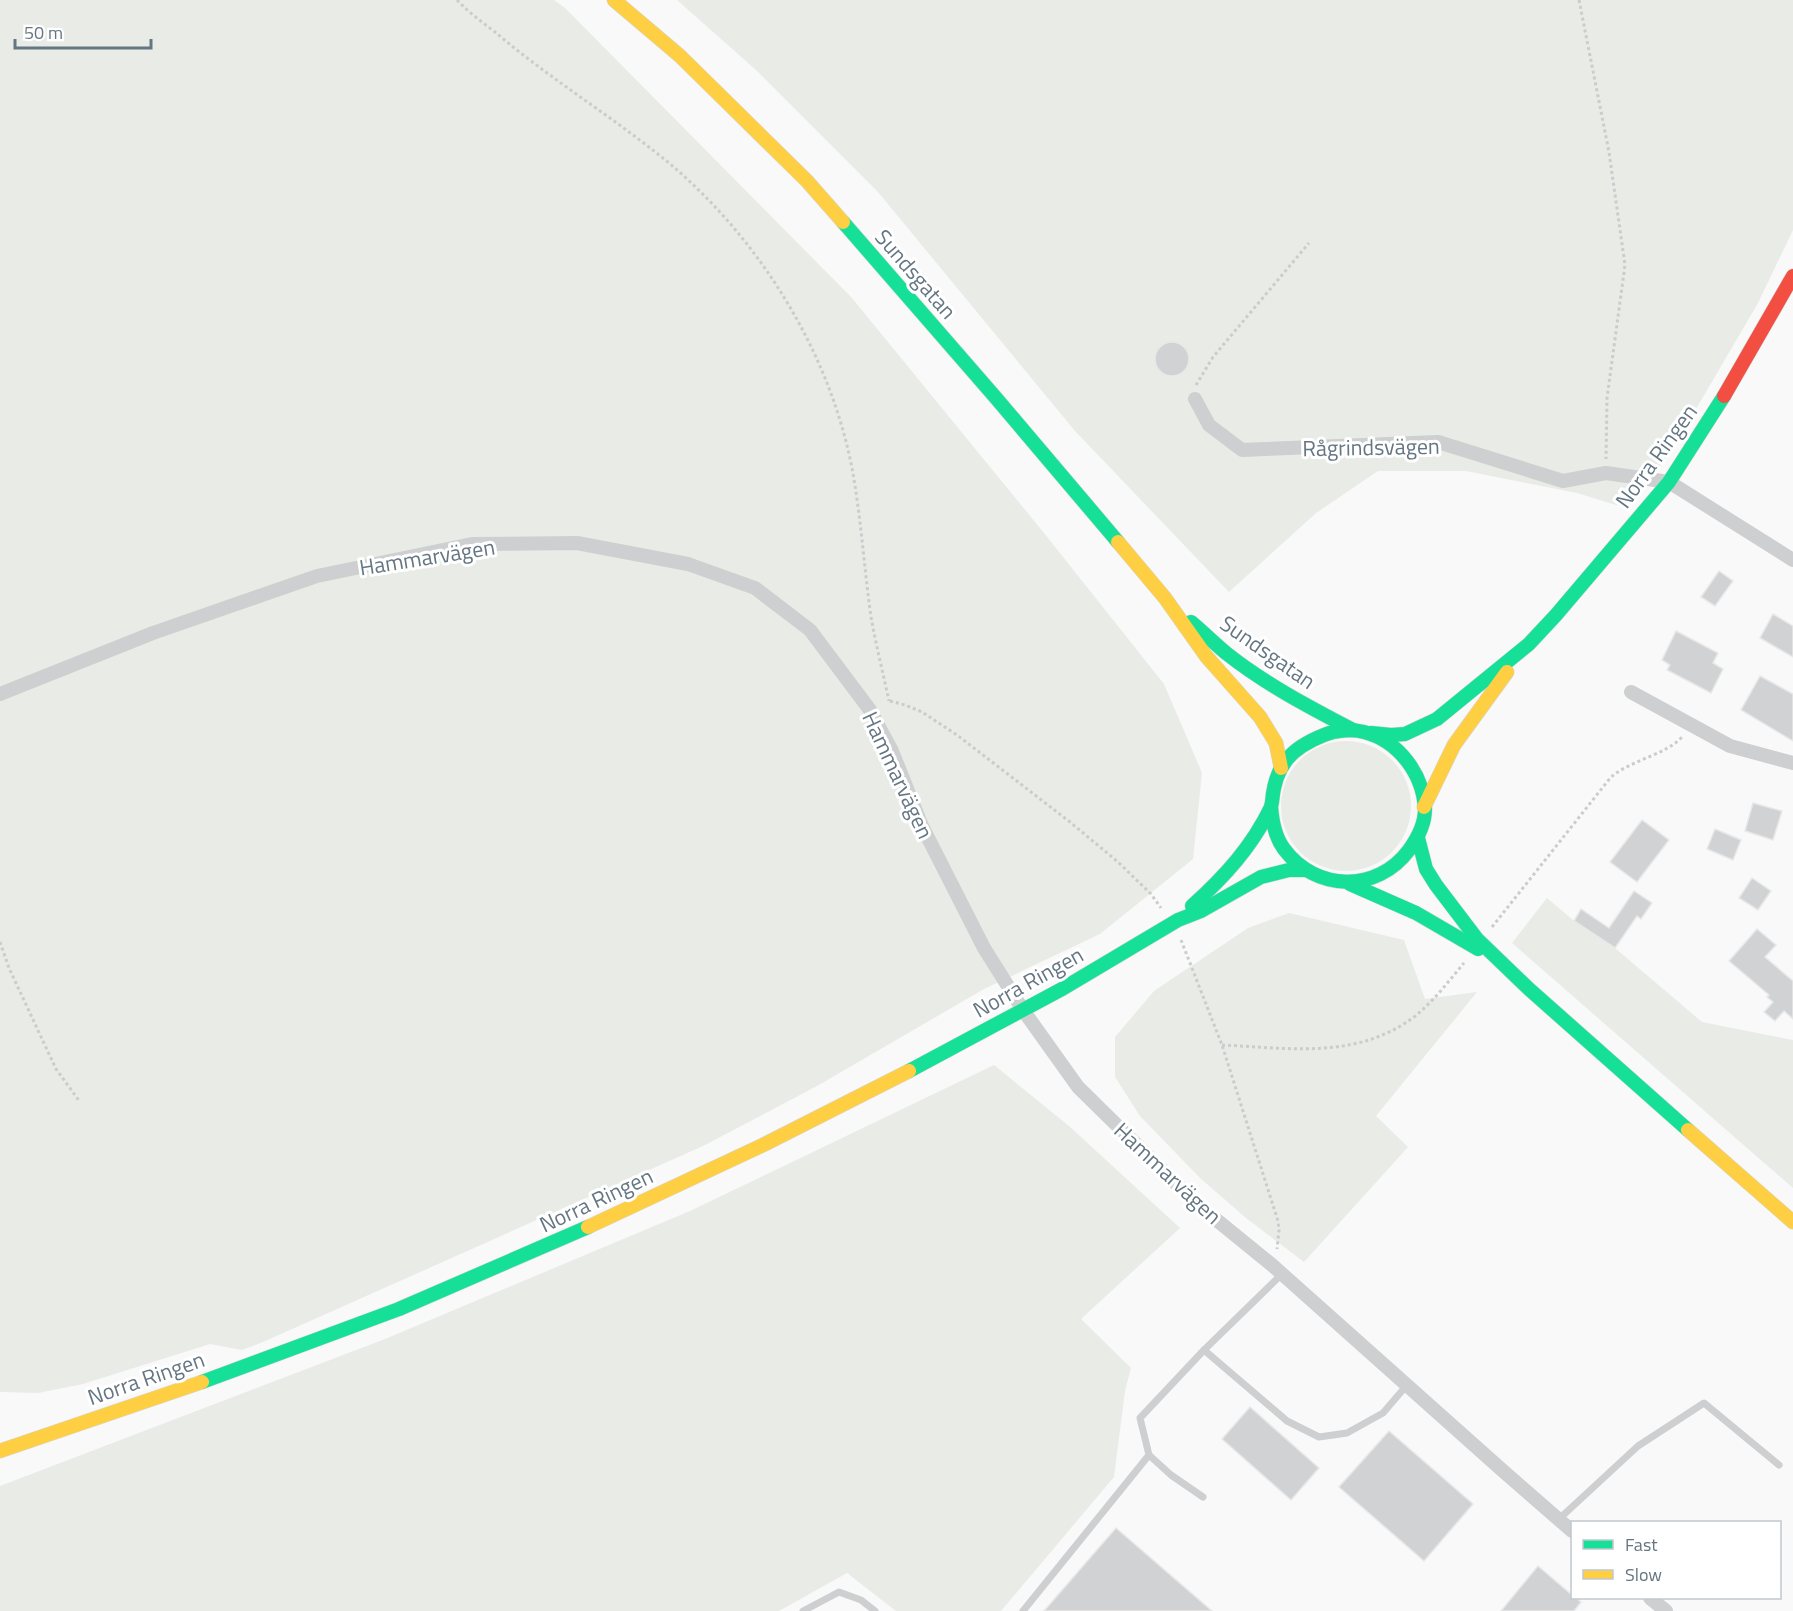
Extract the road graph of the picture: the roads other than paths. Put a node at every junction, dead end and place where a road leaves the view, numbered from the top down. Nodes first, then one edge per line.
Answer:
1 (614, 0) edge
2 (1793, 276) edge
3 (1195, 399) road end
4 (1669, 482) junction
5 (1793, 560) edge
6 (1165, 598) junction
7 (1528, 644) junction
8 (1631, 692) dead end
9 (0, 694) edge
10 (1353, 730) junction
11 (1371, 733) junction
12 (1793, 763) edge
13 (1281, 768) junction
14 (1271, 806) junction
15 (1424, 807) junction
16 (1418, 838) junction
17 (1305, 870) junction
18 (1347, 883) junction
19 (1178, 920) junction
20 (1507, 969) junction
21 (1023, 1010) junction
22 (1793, 1222) edge
23 (1277, 1270) junction
24 (1204, 1350) junction
25 (1407, 1386) junction
26 (0, 1451) edge
27 (1149, 1455) junction
28 (1779, 1464) dead end
29 (1203, 1497) dead end
30 (1559, 1519) junction
31 (1571, 1530) edge
32 (1651, 1599) edge
33 (803, 1611) edge
34 (875, 1611) edge
35 (1023, 1611) edge
36 (1666, 1611) edge

1 - 6 main road, Sundsgatan
2 - 4 main road, Norra Ringen
3 - 4 street, Rågrindsvägen
4 - 5 street, Rågrindsvägen
4 - 7 main road, Norra Ringen
6 - 10 main road, Sundsgatan
6 - 13 main road, Sundsgatan
7 - 11 main road, Norra Ringen
7 - 15 main road, Norra Ringen
8 - 12 street
9 - 21 street, Hammarvägen
10 - 11 main road
10 - 13 main road
11 - 15 main road
13 - 14 main road
14 - 17 main road
14 - 19 main road, Norra Ringen
15 - 16 main road
16 - 18 main road
16 - 20 main road
17 - 18 main road
17 - 19 main road, Norra Ringen
18 - 20 main road
19 - 21 main road, Norra Ringen
20 - 22 main road
21 - 23 street, Hammarvägen
21 - 26 main road, Norra Ringen
23 - 24 lane
23 - 25 street, Hammarvägen
24 - 25 lane
24 - 27 lane
25 - 30 street, Hammarvägen
27 - 29 lane
27 - 35 lane
28 - 30 lane
30 - 31 street, Hammarvägen
32 - 36 street
33 - 34 lane

